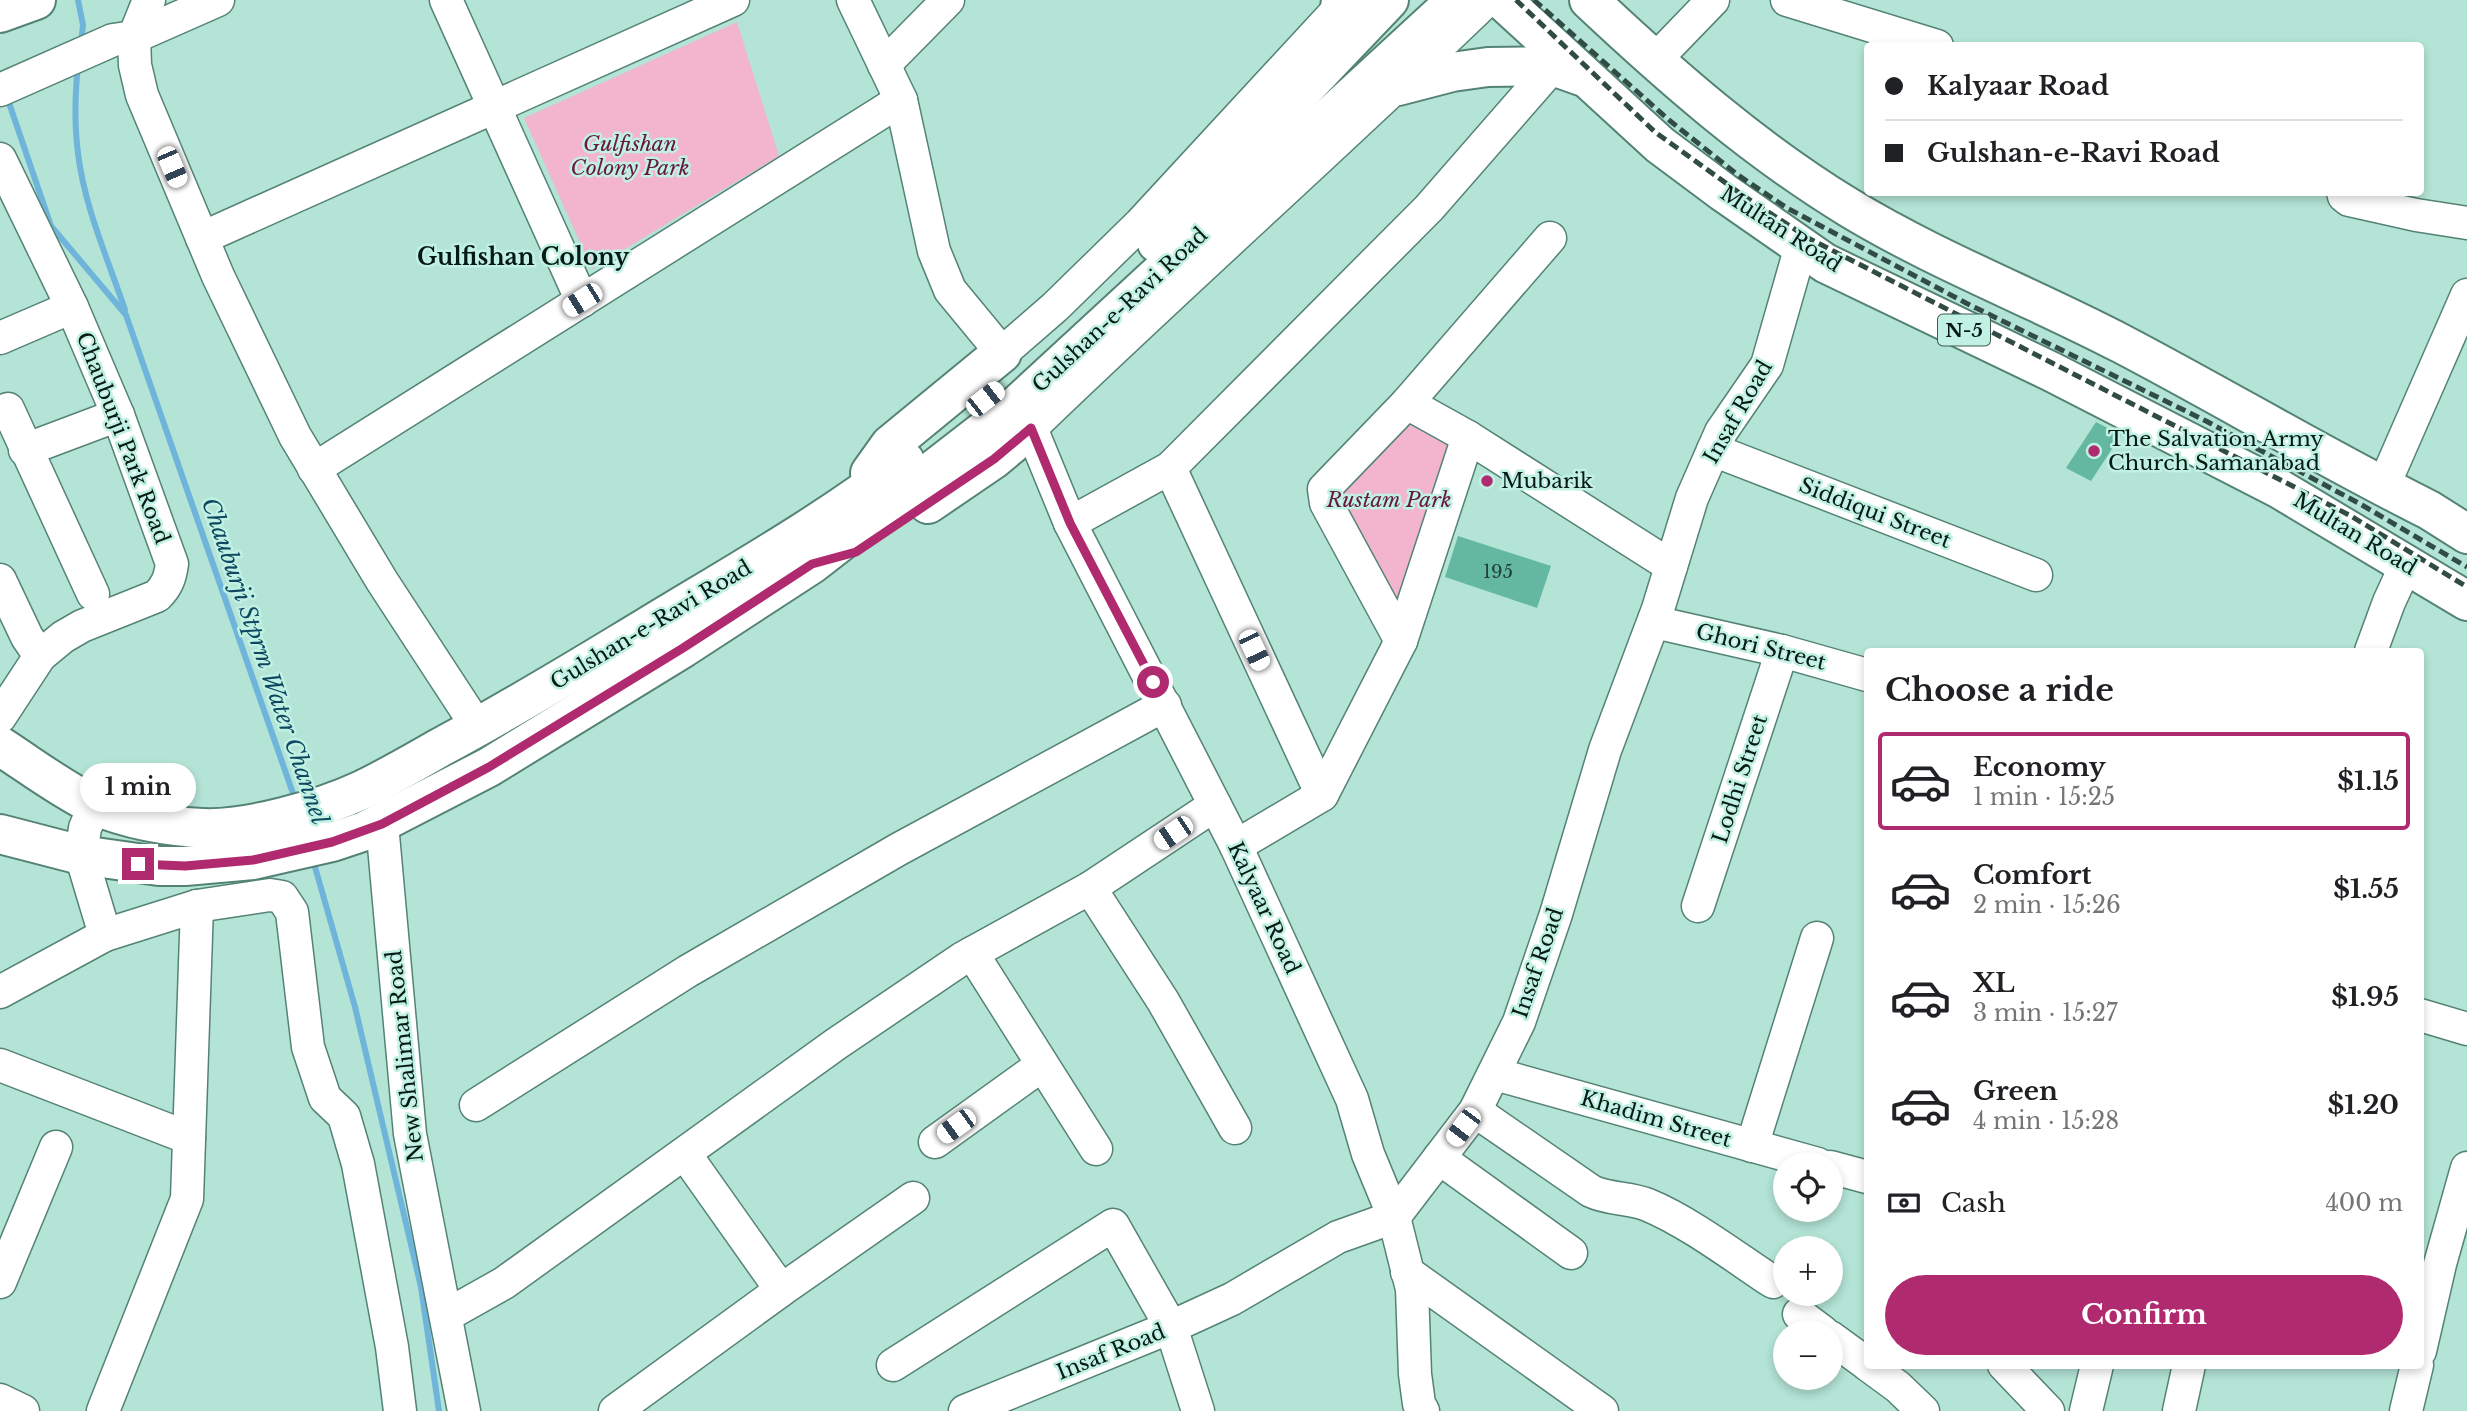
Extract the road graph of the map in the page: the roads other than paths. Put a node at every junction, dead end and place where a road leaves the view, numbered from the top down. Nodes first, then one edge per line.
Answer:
1 (36, 0) edge
2 (149, 0) edge
3 (218, 0) edge
4 (446, 0) edge
5 (733, 0) edge
6 (853, 0) edge
7 (948, 0) edge
8 (1389, 0) edge
9 (1502, 0) edge
10 (1589, 0) edge
11 (1713, 0) edge
12 (1787, 0) edge
13 (1470, 1) edge
14 (1342, 3) edge
15 (0, 13) edge
16 (1622, 15) edge
17 (124, 39) junction
18 (1924, 42) edge
19 (1656, 59) junction
20 (884, 65) junction
21 (1569, 72) junction
22 (1398, 86) junction
23 (0, 90) edge
24 (901, 100) junction
25 (495, 105) junction
26 (0, 159) edge
27 (2344, 196) edge
28 (2467, 223) edge
29 (202, 238) junction
30 (1550, 238) dead end
31 (1801, 246) junction
32 (582, 300) junction
33 (2465, 303) edge
34 (72, 307) junction
35 (0, 338) edge
36 (1002, 353) junction
37 (1406, 403) junction
38 (8, 409) dead end
39 (118, 415) junction
40 (1031, 428) junction
41 (1468, 438) junction
42 (26, 450) junction
43 (1713, 450) junction
44 (1170, 468) junction
45 (314, 469) junction
46 (2383, 487) junction
47 (853, 497) junction
48 (1070, 523) junction
49 (2467, 534) edge
50 (812, 564) junction
51 (2406, 565) junction
52 (1671, 566) junction
53 (2036, 575) dead end
54 (0, 580) edge
55 (93, 594) dead end
56 (2467, 601) edge
57 (1654, 622) junction
58 (1401, 641) junction
59 (2372, 648) edge
60 (1782, 651) junction
61 (40, 656) junction
62 (1864, 674) edge
63 (1165, 705) junction
64 (0, 717) edge
65 (528, 720) junction
66 (478, 728) junction
67 (0, 746) edge
68 (1322, 795) junction
69 (94, 805) junction
70 (1214, 805) junction
71 (373, 827) junction
72 (0, 834) edge
73 (275, 837) junction
74 (1236, 846) junction
75 (81, 855) junction
76 (1090, 888) junction
77 (197, 906) junction
78 (1698, 906) dead end
79 (105, 935) junction
80 (1817, 938) dead end
81 (972, 953) junction
82 (2, 986) edge
83 (2424, 1016) edge
84 (2467, 1029) edge
85 (0, 1065) edge
86 (1042, 1065) junction
87 (1495, 1074) junction
88 (476, 1105) dead end
89 (1475, 1111) junction
90 (1235, 1128) dead end
91 (189, 1138) junction
92 (935, 1142) dead end
93 (1752, 1146) junction
94 (56, 1147) dead end
95 (1096, 1149) dead end
96 (1774, 1152) edge
97 (685, 1154) junction
98 (1439, 1158) junction
99 (2467, 1168) edge
100 (1843, 1171) edge
101 (1864, 1176) edge
102 (913, 1198) dead end
103 (1394, 1217) junction
104 (1571, 1253) dead end
105 (1408, 1272) junction
106 (0, 1282) edge
107 (1773, 1282) dead end
108 (780, 1291) junction
109 (447, 1315) junction
110 (1171, 1327) junction
111 (2424, 1334) edge
112 (1843, 1347) edge
113 (1864, 1362) edge
114 (893, 1365) dead end
115 (1873, 1369) edge
116 (2008, 1369) edge
117 (2095, 1369) edge
118 (2189, 1369) edge
119 (2416, 1369) edge
120 (0, 1400) edge
121 (2185, 1409) edge
122 (23, 1411) edge
123 (103, 1411) edge
124 (400, 1411) edge
125 (464, 1411) edge
126 (615, 1411) edge
127 (965, 1411) edge
128 (1198, 1411) edge
129 (1423, 1411) edge
130 (1602, 1411) edge
131 (1923, 1411) edge
132 (2048, 1411) edge
133 (2086, 1411) edge
134 (2406, 1411) edge

1 - 15 main road
2 - 17 street
3 - 17 street
4 - 25 street
5 - 25 street
6 - 20 street
7 - 20 street
8 - 47 main road, Gulshan-e-Ravi Road
9 - 21 main road, Multan Road / N-5
10 - 16 main road, N-5
11 - 19 street
12 - 18 street
13 - 22 street
13 - 50 main road, Gulshan-e-Ravi Road
14 - 36 street
16 - 19 main road, N-5
17 - 23 street
17 - 29 street
19 - 46 main road, N-5
20 - 24 street
21 - 22 main road
21 - 31 main road, Multan Road / N-5
21 - 44 street
22 - 40 street
24 - 32 street
24 - 36 street
25 - 29 street
25 - 32 street
26 - 34 street, Chauburji Park Road
27 - 28 street
29 - 45 street
30 - 37 street
31 - 43 street, Insaf Road
31 - 51 main road, Multan Road / N-5
32 - 45 street
33 - 46 street
34 - 35 street
34 - 39 street, Chauburji Park Road
36 - 47 main road
37 - 41 street
37 - 58 street
38 - 42 street
39 - 42 street
39 - 61 street, Chauburji Park Road
40 - 48 street, Kalyaar Road
40 - 50 main road
41 - 52 street
41 - 58 street
42 - 55 street
43 - 52 street, Insaf Road
43 - 53 street, Siddiqui Street
44 - 48 street
44 - 68 street
45 - 66 street
46 - 49 main road, N-5
47 - 65 main road, Gulshan-e-Ravi Road
48 - 63 street, Kalyaar Road
50 - 65 main road, Gulshan-e-Ravi Road
51 - 56 main road, Multan Road / N-5
51 - 59 street
52 - 57 street, Insaf Road
54 - 61 street
57 - 60 street, Ghori Street
57 - 87 street, Insaf Road
58 - 68 street
60 - 62 street, Ghori Street
60 - 78 street, Lodhi Street
61 - 64 street, Chauburji Park Road
63 - 70 street, Kalyaar Road
63 - 88 street
65 - 66 main road, Gulshan-e-Ravi Road
65 - 71 main road, Gulshan-e-Ravi Road
66 - 73 main road, Gulshan-e-Ravi Road
67 - 69 main road, Gulshan-e-Ravi Road
68 - 74 street
69 - 73 main road, Gulshan-e-Ravi Road
69 - 75 street
70 - 74 street, Kalyaar Road
70 - 76 street
71 - 73 main road, Gulshan-e-Ravi Road
71 - 109 street, New Shalimar Road
72 - 75 main road, Gulshan-e-Ravi Road
73 - 75 main road, Gulshan-e-Ravi Road
74 - 103 street, Kalyaar Road
75 - 79 street
76 - 81 street
76 - 90 street
77 - 79 street
77 - 91 street
77 - 124 street
79 - 82 street
80 - 93 street
81 - 86 street
81 - 97 street
83 - 84 street
85 - 91 street
86 - 92 street
86 - 95 street
87 - 89 street, Insaf Road
87 - 93 street, Khadim Street
89 - 98 street, Insaf Road
89 - 107 street
91 - 123 street
93 - 96 street, Khadim Street
94 - 106 street
97 - 108 street
97 - 109 street
98 - 103 street, Insaf Road
98 - 104 street
99 - 111 street
100 - 101 street
102 - 108 street
103 - 105 street, Kalyaar Road
103 - 110 street, Insaf Road
105 - 129 street, Kalyaar Road
105 - 130 street
108 - 126 street
109 - 125 street, New Shalimar Road
110 - 114 street
110 - 127 street, Insaf Road
110 - 128 street
112 - 113 street
115 - 131 street
116 - 132 street
117 - 133 street
118 - 121 street
119 - 134 street
120 - 122 street

